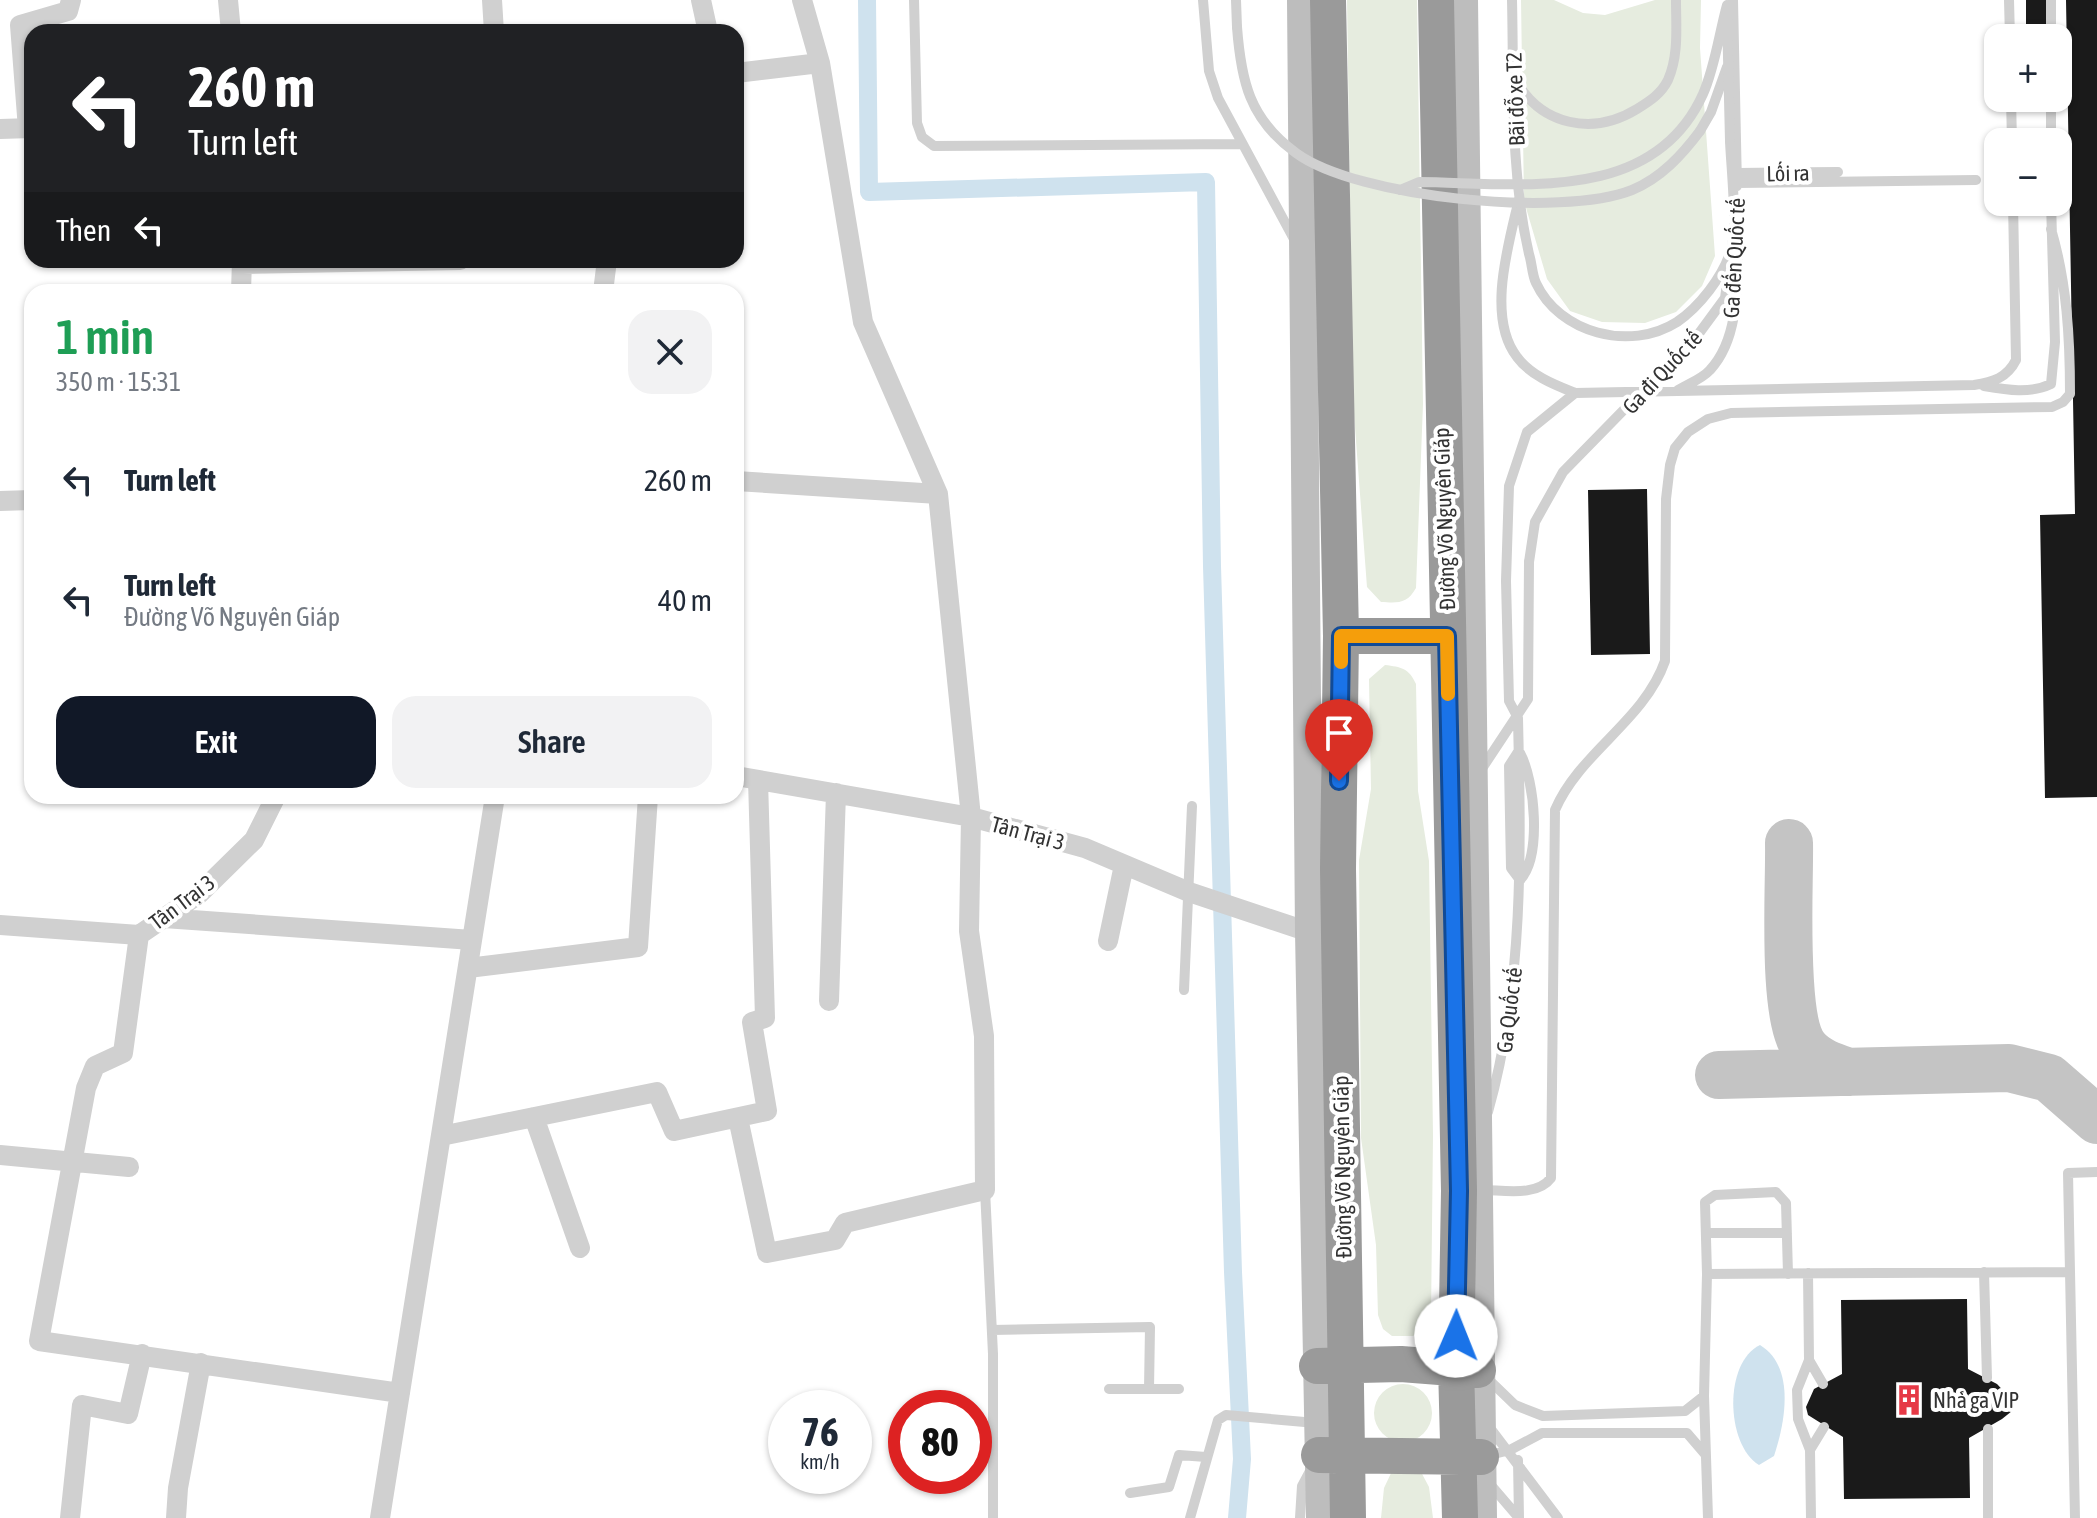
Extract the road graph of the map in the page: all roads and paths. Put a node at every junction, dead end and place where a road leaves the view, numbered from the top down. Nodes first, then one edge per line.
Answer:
1 (71, 0) edge
2 (228, 0) edge
3 (492, 0) edge
4 (701, 0) edge
5 (802, 0) edge
6 (914, 0) edge
7 (1203, 0) edge
8 (1236, 0) edge
9 (1301, 0) edge
10 (1313, 0) edge
11 (1328, 0) edge
12 (1436, 0) edge
13 (1464, 0) edge
14 (1512, 0) edge
15 (1676, 0) edge
16 (2009, 0) edge
17 (2051, 0) edge
18 (1729, 2) edge
19 (230, 24) edge
20 (494, 24) edge
21 (706, 24) edge
22 (2010, 24) edge
23 (2051, 24) edge
24 (1733, 47) junction
25 (820, 63) junction
26 (24, 66) edge
27 (744, 72) edge
28 (1514, 77) junction
29 (1330, 113) junction
30 (24, 128) edge
31 (0, 129) edge
32 (1240, 144) junction
33 (1838, 172) dead end
34 (1738, 178) junction
35 (1976, 180) dead end
36 (1400, 190) junction
37 (1519, 199) junction
38 (2013, 216) edge
39 (2051, 216) edge
40 (2051, 229) junction
41 (1732, 249) junction
42 (1303, 254) junction
43 (1974, 385) junction
44 (1676, 391) junction
45 (1575, 393) junction
46 (744, 482) edge
47 (938, 494) junction
48 (24, 500) edge
49 (0, 501) edge
50 (1341, 636) junction
51 (1447, 636) junction
52 (1518, 718) junction
53 (1519, 751) junction
54 (1476, 776) junction
55 (744, 777) edge
56 (758, 780) junction
57 (836, 793) junction
58 (272, 804) edge
59 (494, 804) edge
60 (647, 804) edge
61 (1192, 806) dead end
62 (971, 817) junction
63 (1124, 865) junction
64 (1520, 880) junction
65 (1189, 892) junction
66 (164, 918) junction
67 (0, 925) edge
68 (1309, 932) junction
69 (139, 935) junction
70 (472, 940) junction
71 (1108, 941) dead end
72 (468, 968) junction
73 (1184, 990) dead end
74 (829, 1001) dead end
75 (534, 1117) junction
76 (738, 1118) junction
77 (441, 1136) junction
78 (1341, 1137) junction
79 (1481, 1137) junction
80 (0, 1155) edge
81 (72, 1160) junction
82 (129, 1167) dead end
83 (2097, 1172) edge
84 (1313, 1179) junction
85 (1466, 1184) junction
86 (985, 1190) junction
87 (1706, 1233) junction
88 (1787, 1233) junction
89 (580, 1248) dead end
90 (1984, 1272) junction
91 (2069, 1272) junction
92 (1808, 1273) junction
93 (1707, 1274) junction
94 (1788, 1274) junction
95 (992, 1330) junction
96 (142, 1354) junction
97 (1809, 1360) junction
98 (201, 1363) junction
99 (1331, 1365) junction
100 (1468, 1368) junction
101 (1987, 1378) dead end
102 (1823, 1384) dead end
103 (1109, 1389) dead end
104 (1149, 1389) junction
105 (1179, 1389) dead end
106 (400, 1393) junction
107 (1704, 1396) junction
108 (1824, 1427) dead end
109 (1988, 1429) dead end
110 (1328, 1444) junction
111 (1810, 1450) junction
112 (1705, 1454) junction
113 (1206, 1457) junction
114 (1483, 1460) junction
115 (1518, 1460) junction
116 (1130, 1493) dead end
117 (70, 1518) edge
118 (176, 1518) edge
119 (380, 1518) edge
120 (993, 1518) edge
121 (1190, 1518) edge
122 (1300, 1518) edge
123 (1320, 1518) edge
124 (1348, 1518) edge
125 (1460, 1518) edge
126 (1483, 1518) edge
127 (1519, 1518) edge
128 (1558, 1518) edge
129 (1708, 1518) edge
130 (1811, 1518) edge
131 (1988, 1518) edge
132 (2075, 1518) edge

1 - 26 street
2 - 19 street
3 - 20 street
4 - 21 street
5 - 25 street
6 - 32 lane
7 - 32 lane
8 - 36 lane, Ga đến Quốc tế, bridge
9 - 42 main road, Đường Võ Nguyên Giáp
10 - 29 highway
11 - 29 highway, Đường Võ Nguyên Giáp
12 - 51 highway, Đường Võ Nguyên Giáp
13 - 54 main road, Đường Võ Nguyên Giáp
14 - 28 lane, Bãi đỗ xe T2
15 - 28 lane
16 - 22 lane
17 - 23 lane
18 - 24 lane, Ga đến Quốc tế
18 - 36 lane, bridge
18 - 41 lane, Ga đi Quốc tế, bridge
24 - 34 lane, Ga đến Quốc tế
24 - 36 lane, Ga đến Quốc tế, bridge
25 - 27 street
25 - 47 street
28 - 37 lane, Bãi đỗ xe T2
29 - 50 highway, Đường Võ Nguyên Giáp
30 - 31 street
32 - 42 lane
33 - 34 lane, Lối ra
34 - 35 lane
34 - 44 lane, Ga đến Quốc tế
37 - 41 lane
37 - 45 lane
38 - 43 lane
39 - 40 lane
40 - 43 lane
40 - 85 lane
41 - 52 lane, Ga đi Quốc tế, bridge
42 - 68 main road, Đường Võ Nguyên Giáp
43 - 44 lane
44 - 45 lane
45 - 52 lane
46 - 47 street
47 - 62 street
48 - 49 street
50 - 51 highway
50 - 78 highway, Đường Võ Nguyên Giáp
51 - 85 highway, Đường Võ Nguyên Giáp
52 - 53 lane, Ga Quốc tế
52 - 54 lane
53 - 64 lane, Ga Quốc tế
53 - 64 lane, Ga Quốc tế
54 - 79 main road, Đường Võ Nguyên Giáp
55 - 56 street, Tân Trại 3
56 - 57 street, Tân Trại 3
56 - 76 street
57 - 62 street, Tân Trại 3
57 - 74 street
58 - 66 street, Tân Trại 3
59 - 70 street
60 - 72 street
61 - 65 lane
62 - 63 street, Tân Trại 3
62 - 86 street
63 - 65 street, Tân Trại 3
63 - 71 street
64 - 79 lane, Ga Quốc tế
65 - 68 street, Tân Trại 3
65 - 73 lane
66 - 69 street, Tân Trại 3
66 - 70 street
67 - 69 street, Tân Trại 3
68 - 84 main road, Đường Võ Nguyên Giáp
69 - 81 street
70 - 72 street
72 - 77 street
75 - 76 street
75 - 77 street
75 - 89 street
76 - 86 street
77 - 106 street
78 - 84 main road
78 - 99 highway, Đường Võ Nguyên Giáp
79 - 85 main road
80 - 81 street
81 - 82 street
81 - 96 street
83 - 91 lane
84 - 99 main road, Đường Võ Nguyên Giáp
85 - 100 highway, Đường Võ Nguyên Giáp
86 - 95 lane
87 - 88 lane
87 - 88 lane
87 - 93 lane
88 - 94 lane
90 - 91 lane
90 - 92 lane
90 - 101 lane
91 - 132 lane
92 - 94 lane
92 - 97 lane
93 - 94 lane
93 - 107 lane
95 - 104 lane
95 - 120 lane
96 - 98 street
96 - 117 street
97 - 102 lane
97 - 111 lane
98 - 106 street
98 - 118 street
99 - 100 highway
99 - 110 highway, Đường Võ Nguyên Giáp
100 - 107 lane
100 - 114 highway, Đường Võ Nguyên Giáp
100 - 114 main road, Đường Võ Nguyên Giáp
103 - 104 lane
104 - 105 lane
106 - 119 street
107 - 112 lane
108 - 111 lane
109 - 131 lane
110 - 113 lane
110 - 114 highway
110 - 122 lane
110 - 123 main road, Đường Võ Nguyên Giáp
110 - 124 highway, Đường Võ Nguyên Giáp
111 - 130 lane
112 - 114 lane
112 - 129 lane
113 - 116 lane
113 - 121 lane
114 - 115 lane
114 - 125 highway, Đường Võ Nguyên Giáp
114 - 126 main road, Đường Võ Nguyên Giáp
114 - 127 lane
115 - 127 lane
115 - 128 lane

